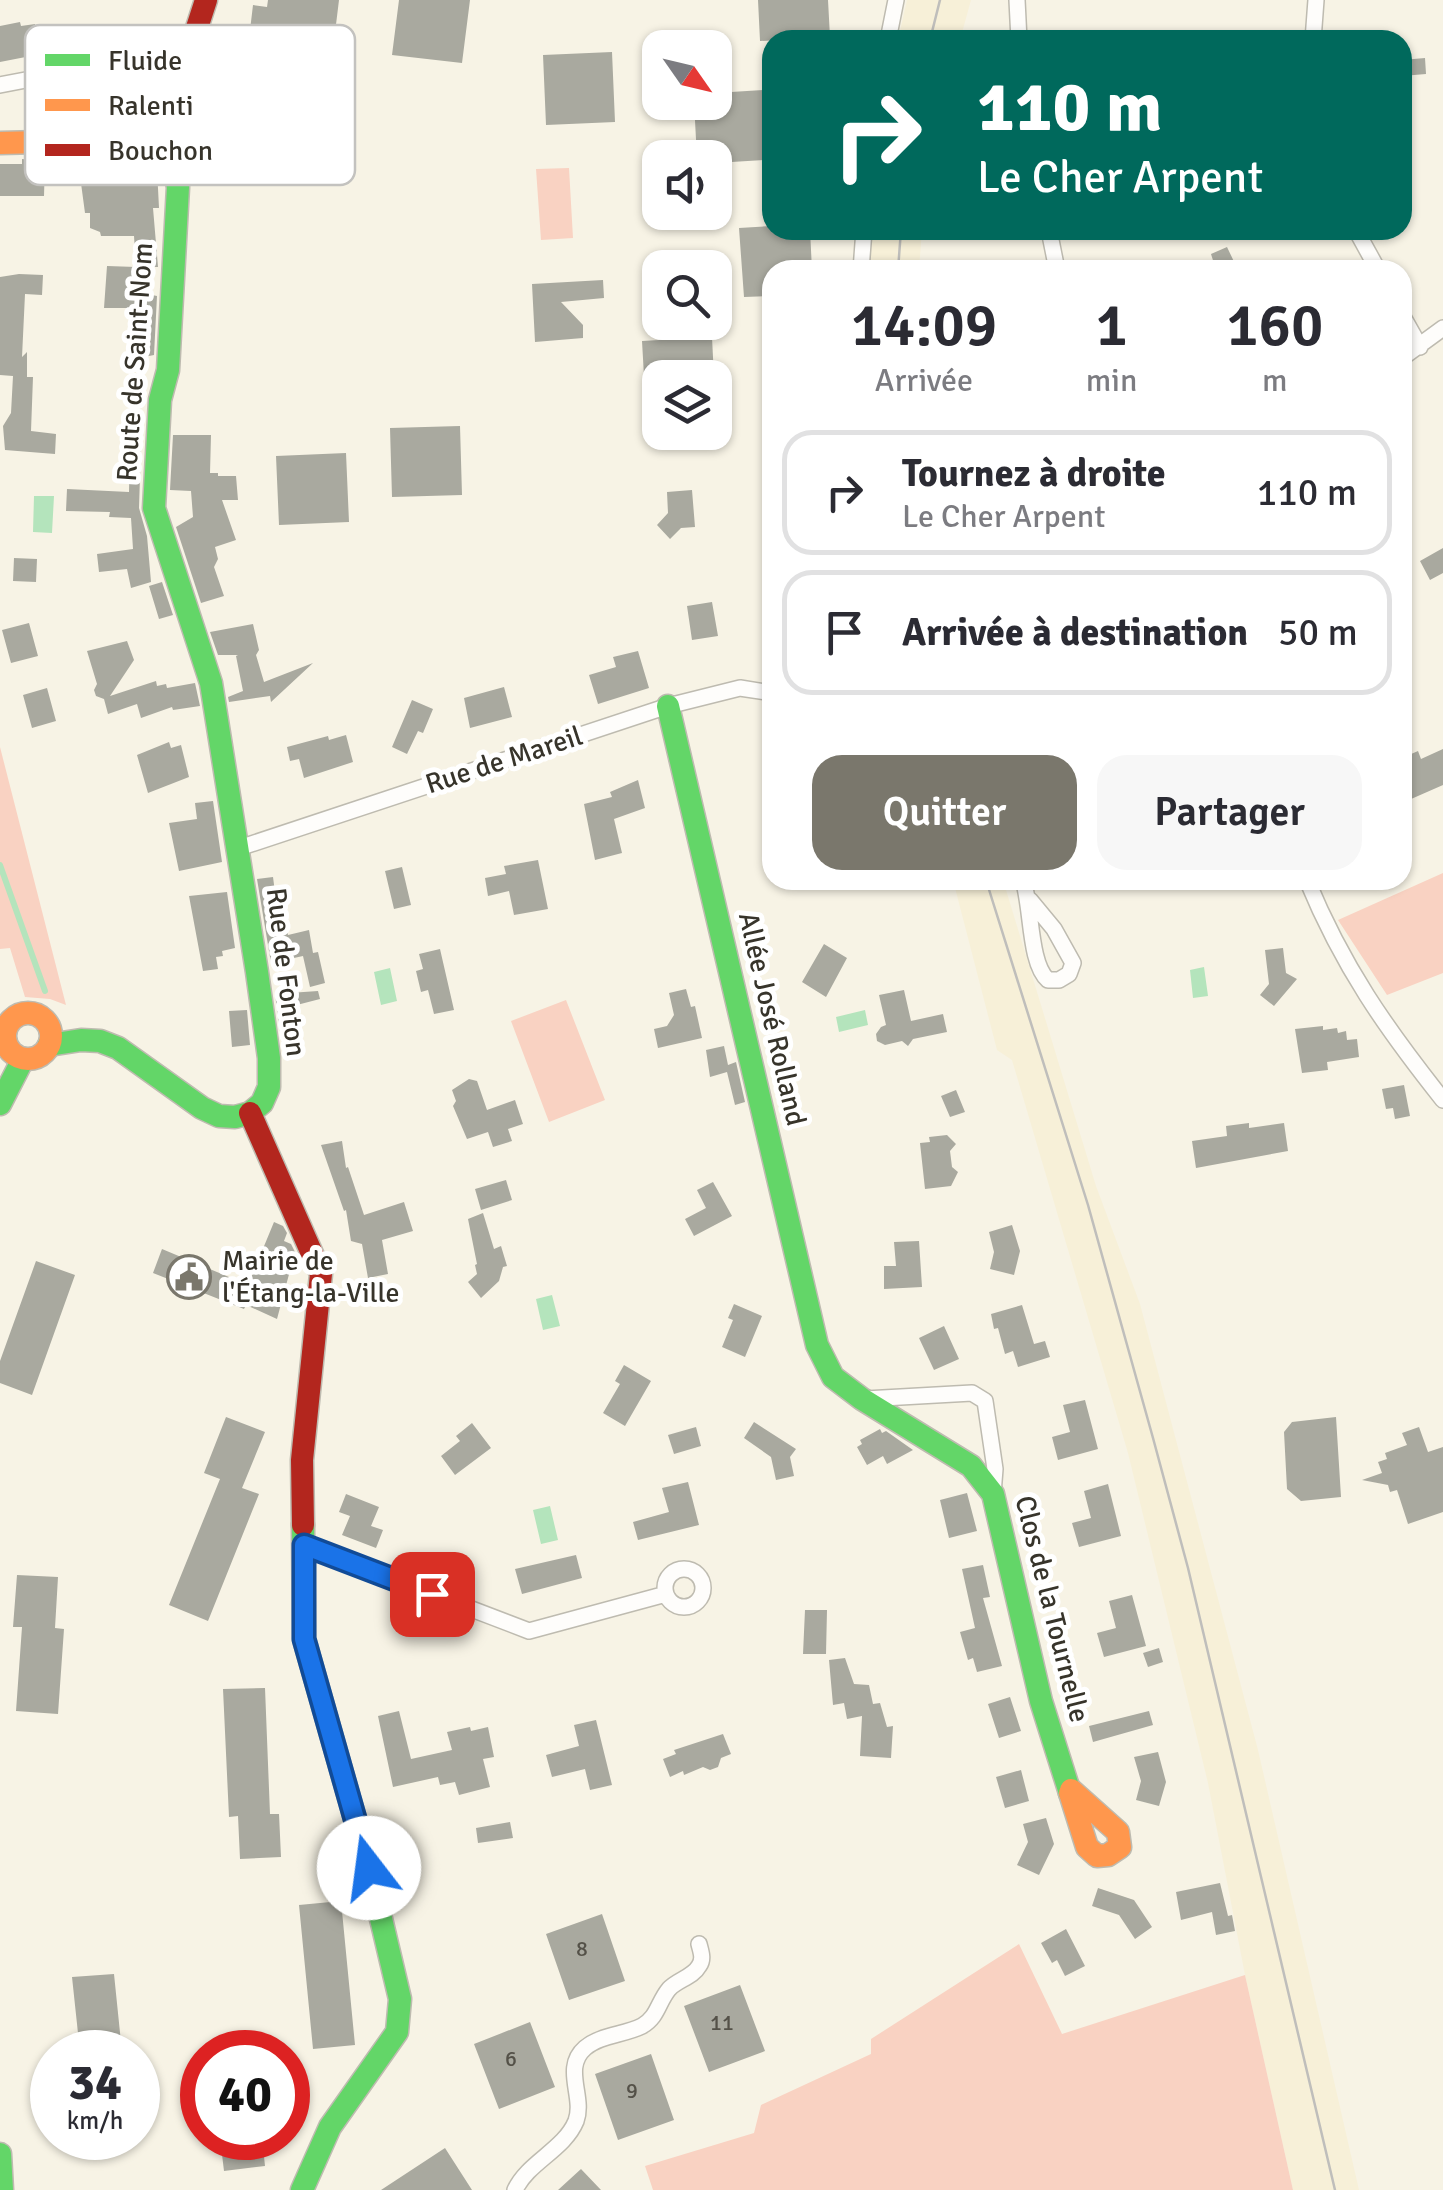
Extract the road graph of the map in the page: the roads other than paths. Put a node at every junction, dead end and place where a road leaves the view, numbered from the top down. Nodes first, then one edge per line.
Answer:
1 (206, 0) edge
2 (896, 0) edge
3 (1017, 0) edge
4 (1316, 0) edge
5 (198, 25) edge
6 (890, 30) edge
7 (1018, 30) edge
8 (1314, 30) edge
9 (25, 80) edge
10 (0, 85) edge
11 (0, 143) edge
12 (25, 143) edge
13 (177, 185) edge
14 (1443, 328) edge
15 (1412, 333) edge
16 (1420, 347) junction
17 (1412, 352) edge
18 (762, 687) edge
19 (668, 706) junction
20 (239, 848) junction
21 (1026, 890) edge
22 (1311, 890) edge
23 (1030, 900) junction
24 (3, 1030) edge
25 (50, 1045) junction
26 (23, 1059) junction
27 (1443, 1100) edge
28 (0, 1104) edge
29 (250, 1113) junction
30 (817, 1346) joint
31 (862, 1399) junction
32 (993, 1494) junction
33 (304, 1545) junction
34 (666, 1594) dead end
35 (1071, 1790) dead end
36 (699, 1944) dead end
37 (0, 2154) edge
38 (2, 2190) edge
39 (302, 2190) edge
40 (515, 2190) edge

1 - 5 street
2 - 6 street
3 - 7 street
4 - 8 street
9 - 10 street
11 - 12 street
13 - 20 street, Route de Saint-Nom
14 - 16 street
15 - 16 street
16 - 17 street
18 - 19 street, Rue de Mareil
19 - 20 street, Rue de Mareil
19 - 30 street, Allée José Rolland
20 - 29 street, Rue de Fonton
21 - 23 street
22 - 27 street
23 - 23 street
24 - 25 street
24 - 26 street
25 - 26 street
25 - 29 street
26 - 28 street
29 - 33 street
30 - 31 street, Clos de la Tournelle
31 - 32 street, Clos de la Tournelle
31 - 32 street
32 - 35 street, Clos de la Tournelle
33 - 34 street
33 - 39 street
36 - 40 street
37 - 38 street

